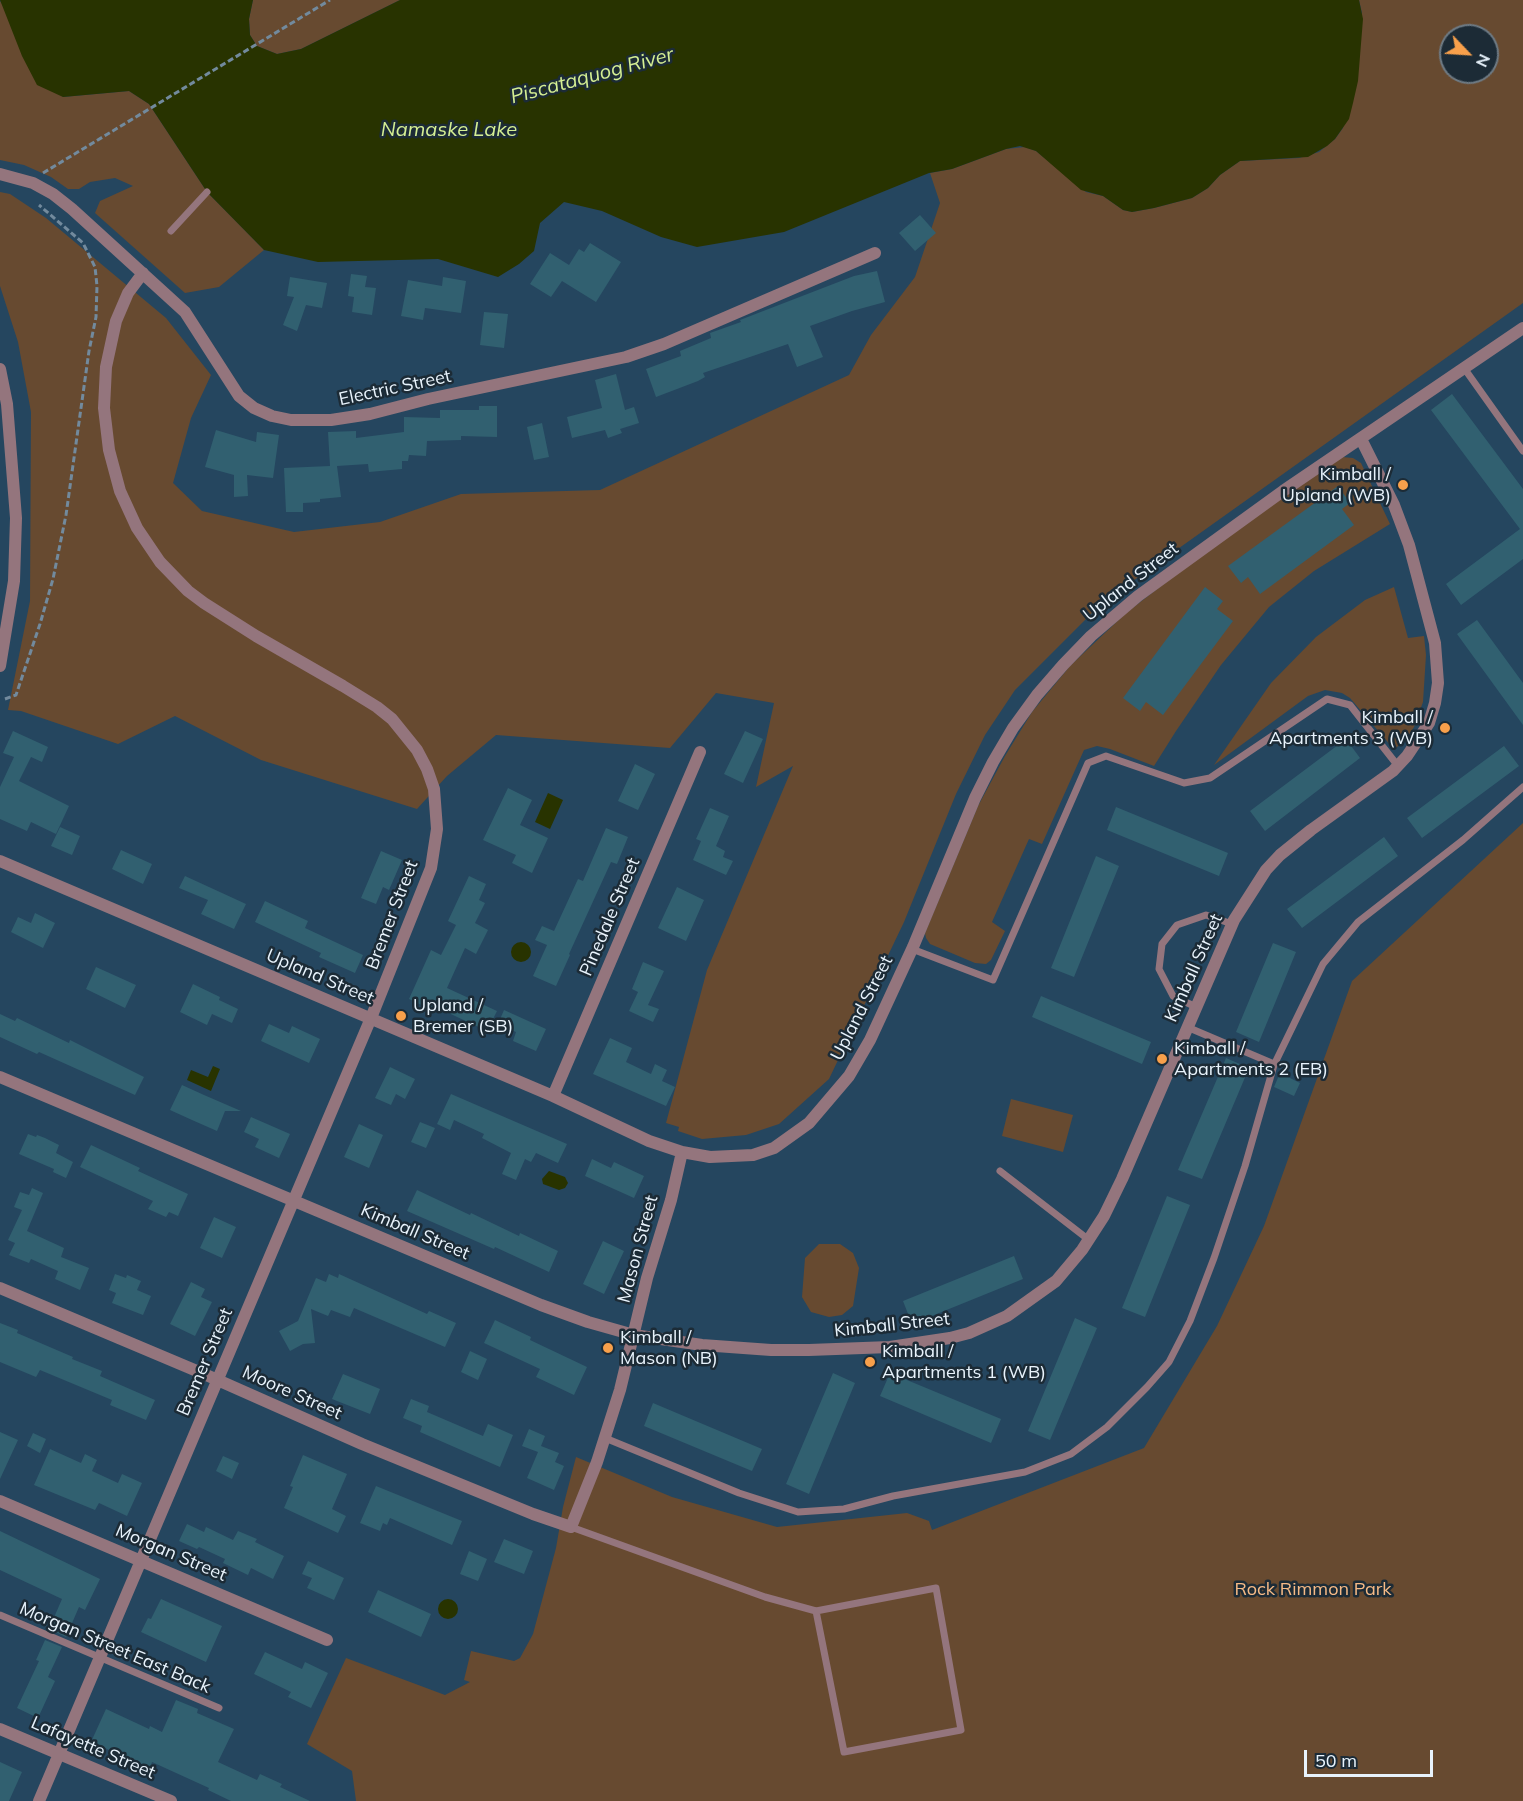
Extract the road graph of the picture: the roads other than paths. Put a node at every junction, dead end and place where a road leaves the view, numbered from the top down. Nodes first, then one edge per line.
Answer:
1 (0, 174) edge
2 (207, 192) dead end
3 (171, 231) dead end
4 (875, 253) dead end
5 (143, 273) junction
6 (1523, 328) edge
7 (1464, 368) junction
8 (0, 369) edge
9 (1361, 439) junction
10 (1523, 451) edge
11 (0, 666) edge
12 (700, 752) dead end
13 (1398, 766) junction
14 (1523, 788) edge
15 (0, 861) edge
16 (1232, 924) junction
17 (912, 949) junction
18 (1196, 1007) junction
19 (371, 1018) junction
20 (1188, 1027) junction
21 (1274, 1064) junction
22 (0, 1077) edge
23 (554, 1096) junction
24 (682, 1152) junction
25 (999, 1171) dead end
26 (294, 1200) junction
27 (1089, 1240) junction
28 (0, 1288) edge
29 (634, 1335) junction
30 (218, 1379) junction
31 (605, 1438) junction
32 (0, 1501) edge
33 (571, 1527) junction
34 (141, 1560) junction
35 (816, 1611) junction
36 (0, 1616) edge
37 (327, 1640) dead end
38 (99, 1658) junction
39 (219, 1708) dead end
40 (0, 1729) edge
41 (59, 1753) junction
42 (39, 1801) edge
43 (171, 1801) edge

1 - 5 street, Electric Street
2 - 3 lane
4 - 5 street, Electric Street
5 - 19 street, Bremer Street
6 - 7 street, Upland Street
7 - 9 street, Upland Street
7 - 10 lane
8 - 11 street
9 - 13 street, Kimball Street
9 - 17 street, Upland Street
12 - 23 street, Pinedale Street
13 - 16 street, Kimball Street
13 - 17 lane
14 - 21 lane
15 - 19 street, Upland Street
16 - 18 street, Kimball Street
16 - 18 lane
17 - 24 street, Upland Street
18 - 20 street, Kimball Street
19 - 23 street, Upland Street
19 - 26 street, Bremer Street
20 - 21 lane
20 - 27 street, Kimball Street
21 - 31 lane
22 - 26 street, Kimball Street
23 - 24 street, Upland Street
24 - 29 street, Mason Street
25 - 27 lane
26 - 29 street, Kimball Street
26 - 30 street, Bremer Street
27 - 29 street, Kimball Street
28 - 30 street, Moore Street
29 - 31 street, Mason Street
30 - 33 street, Moore Street
30 - 34 street, Bremer Street
31 - 33 street, Mason Street
32 - 34 street, Morgan Street
33 - 35 lane
34 - 37 street, Morgan Street
34 - 38 street, Bremer Street
35 - 35 lane
36 - 38 lane, Morgan Street East Back
38 - 39 lane, Morgan Street East Back
38 - 41 street, Bremer Street
40 - 41 street, Lafayette Street
41 - 42 street, Bremer Street
41 - 43 street, Lafayette Street

